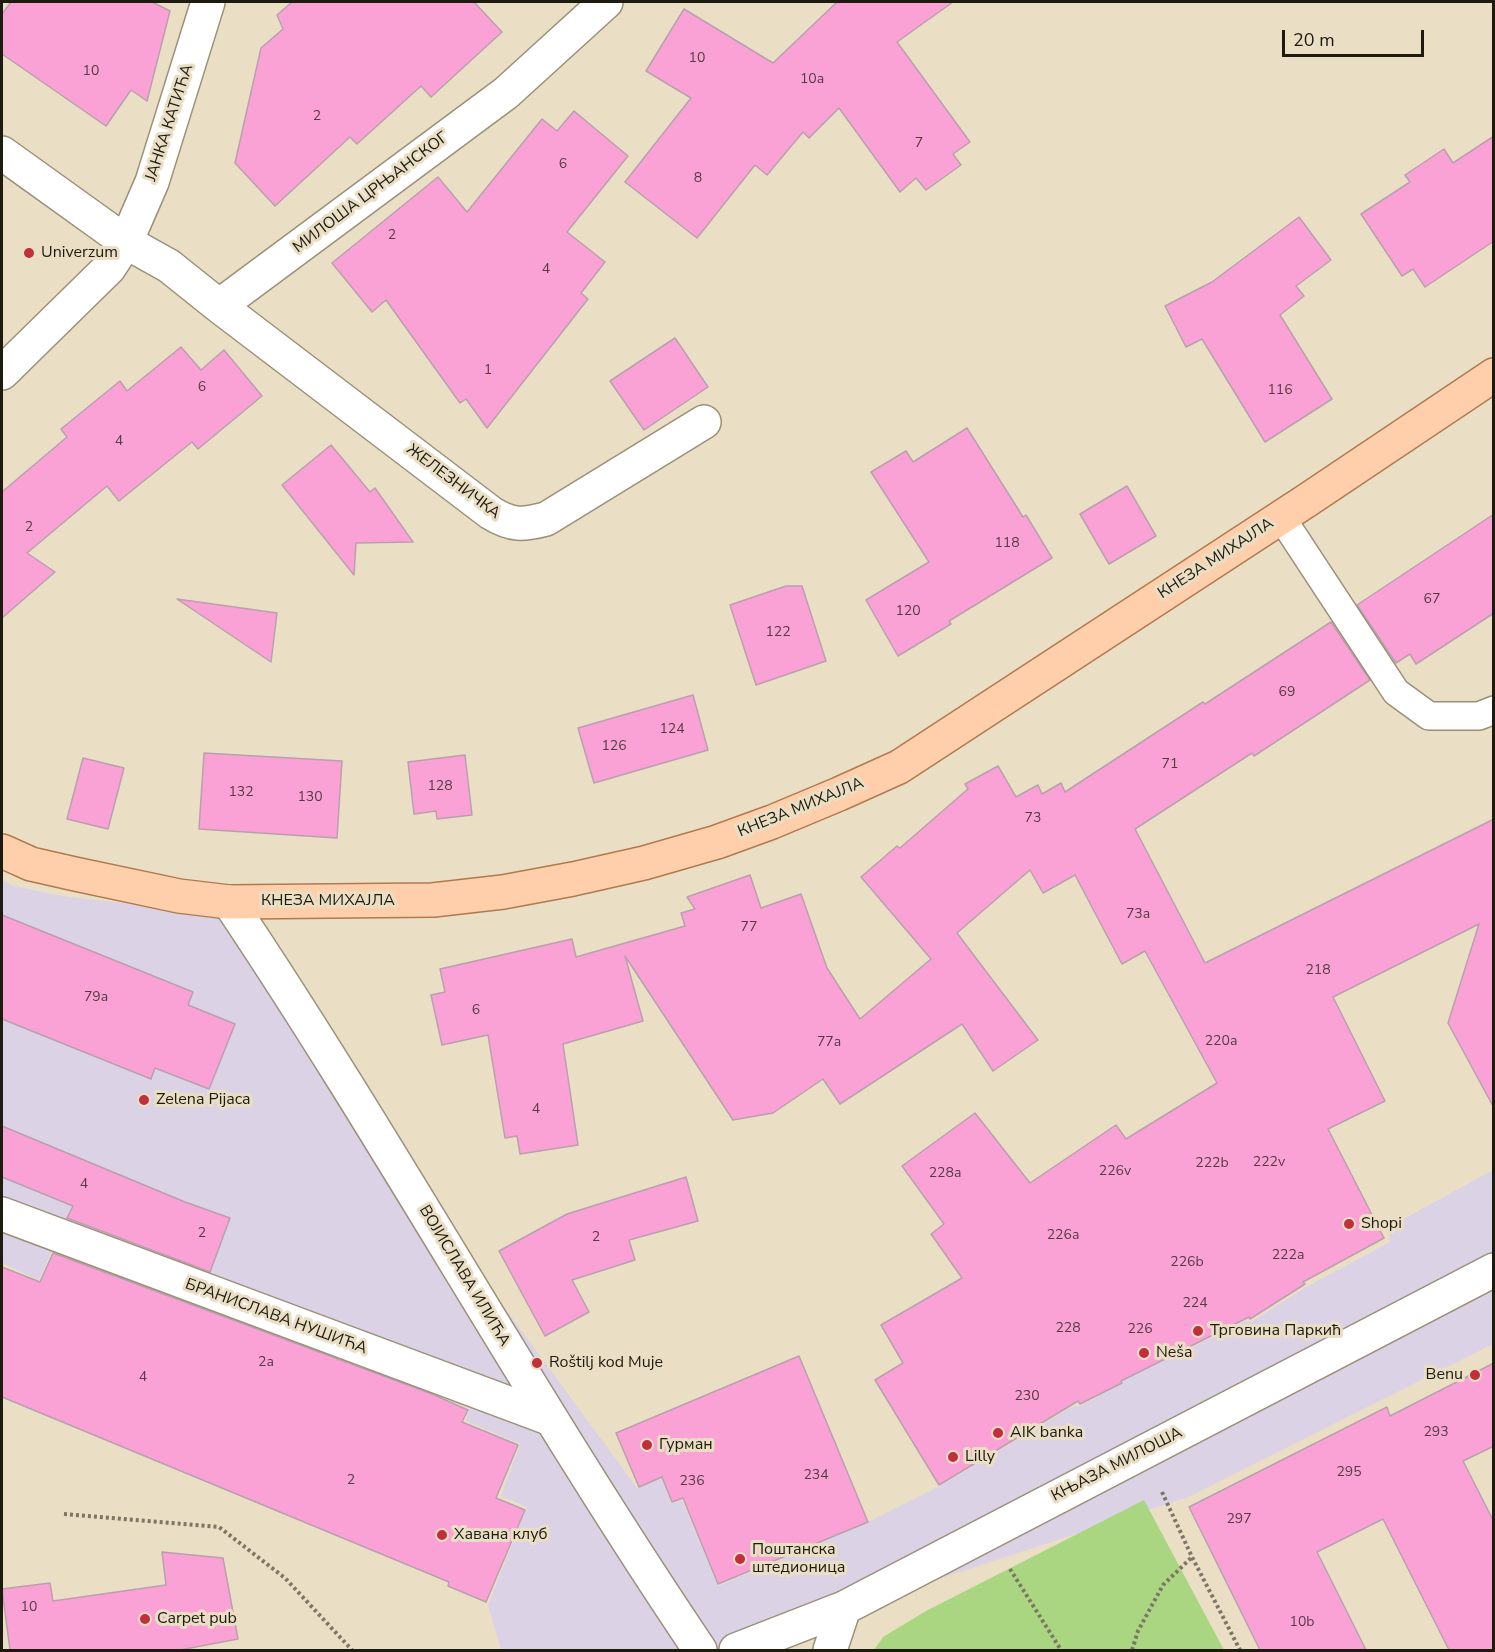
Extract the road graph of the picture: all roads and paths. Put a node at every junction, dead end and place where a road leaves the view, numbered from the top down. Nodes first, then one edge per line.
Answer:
1 (208, 2) edge
2 (606, 2) edge
3 (2, 153) edge
4 (126, 242) junction
5 (219, 306) junction
6 (2, 373) edge
7 (1494, 375) edge
8 (704, 422) dead end
9 (1281, 517) junction
10 (1494, 710) edge
11 (6, 850) edge
12 (229, 902) junction
13 (2, 1215) edge
14 (1494, 1270) edge
15 (551, 1419) junction
16 (1162, 1491) dead end
17 (64, 1514) dead end
18 (990, 1531) junction
19 (1192, 1557) junction
20 (844, 1608) junction
21 (352, 1650) edge
22 (700, 1650) edge
23 (736, 1650) edge
24 (830, 1650) edge
25 (1060, 1650) edge
26 (1132, 1650) edge
27 (1240, 1650) edge

1 - 4 street, ЈАНКА КАТИЋА
2 - 5 street, МИЛОША ЦРЊАНСКОГ
3 - 4 street
4 - 5 street
4 - 6 street, ЈАНКА КАТИЋА
5 - 8 street, ЖЕЛЕЗНИЧКА
7 - 9 main road, КНЕЗА МИХАЈЛА
9 - 10 lane
9 - 12 main road, КНЕЗА МИХАЈЛА
11 - 12 main road, КНЕЗА МИХАЈЛА
12 - 15 street, ВОЈИСЛАВА ИЛИЋА
13 - 15 street, БРАНИСЛАВА НУШИЋА
14 - 18 street, КЊАЗА МИЛОША
15 - 22 street, ВОЈИСЛАВА ИЛИЋА
16 - 19 path
17 - 21 path
18 - 20 street, КЊАЗА МИЛОША
18 - 25 path
19 - 26 path
19 - 27 path
20 - 23 street, КЊАЗА МИЛОША
20 - 24 street

